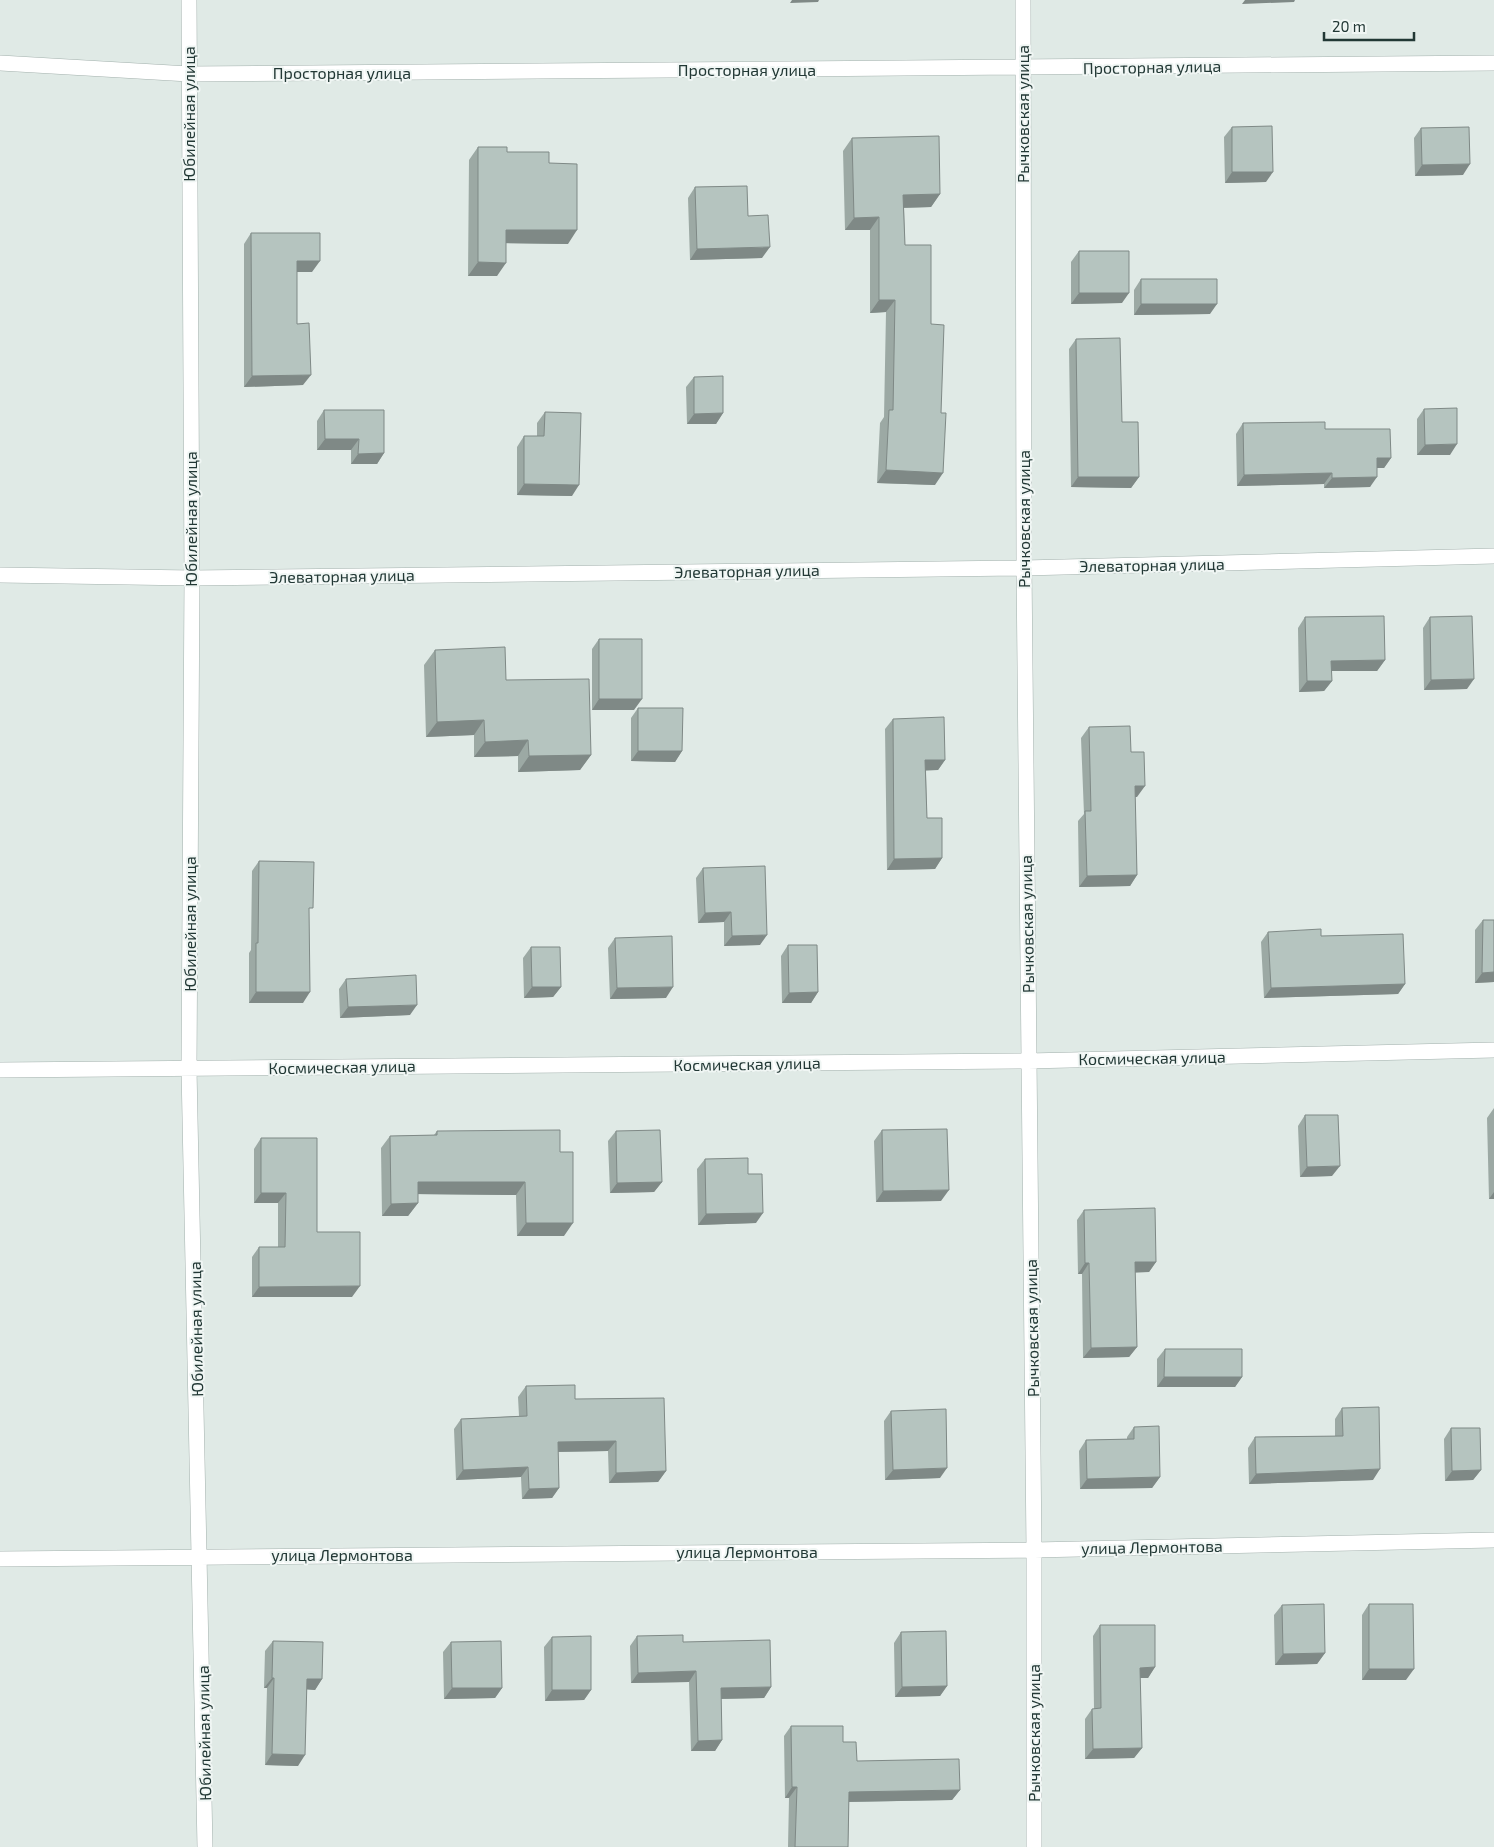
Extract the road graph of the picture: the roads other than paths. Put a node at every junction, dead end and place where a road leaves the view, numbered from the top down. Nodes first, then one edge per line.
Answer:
1 (189, 0) edge
2 (1023, 0) edge
3 (1494, 63) edge
4 (0, 64) edge
5 (1024, 68) junction
6 (189, 74) junction
7 (1494, 556) edge
8 (1024, 568) junction
9 (0, 575) edge
10 (192, 578) junction
11 (1494, 1050) edge
12 (1028, 1061) junction
13 (189, 1068) junction
14 (0, 1070) edge
15 (1494, 1540) edge
16 (1034, 1550) junction
17 (201, 1556) junction
18 (0, 1559) edge
19 (205, 1847) edge
20 (1034, 1847) edge

1 - 6 street, Юбилейная улица
2 - 5 street, Рычковская улица
3 - 5 street, Просторная улица
4 - 6 street, Просторная улица
5 - 6 street, Просторная улица
5 - 8 street, Рычковская улица
6 - 10 street, Юбилейная улица
7 - 8 street, Элеваторная улица
8 - 10 street, Элеваторная улица
8 - 12 street, Рычковская улица
9 - 10 street, Элеваторная улица
10 - 13 street, Юбилейная улица
11 - 12 street, Космическая улица
12 - 13 street, Космическая улица
12 - 16 street, Рычковская улица
13 - 14 street, Космическая улица
13 - 17 street, Юбилейная улица
15 - 16 street, улица Лермонтова
16 - 17 street, улица Лермонтова
16 - 20 street, Рычковская улица
17 - 18 street, улица Лермонтова
17 - 19 street, Юбилейная улица

